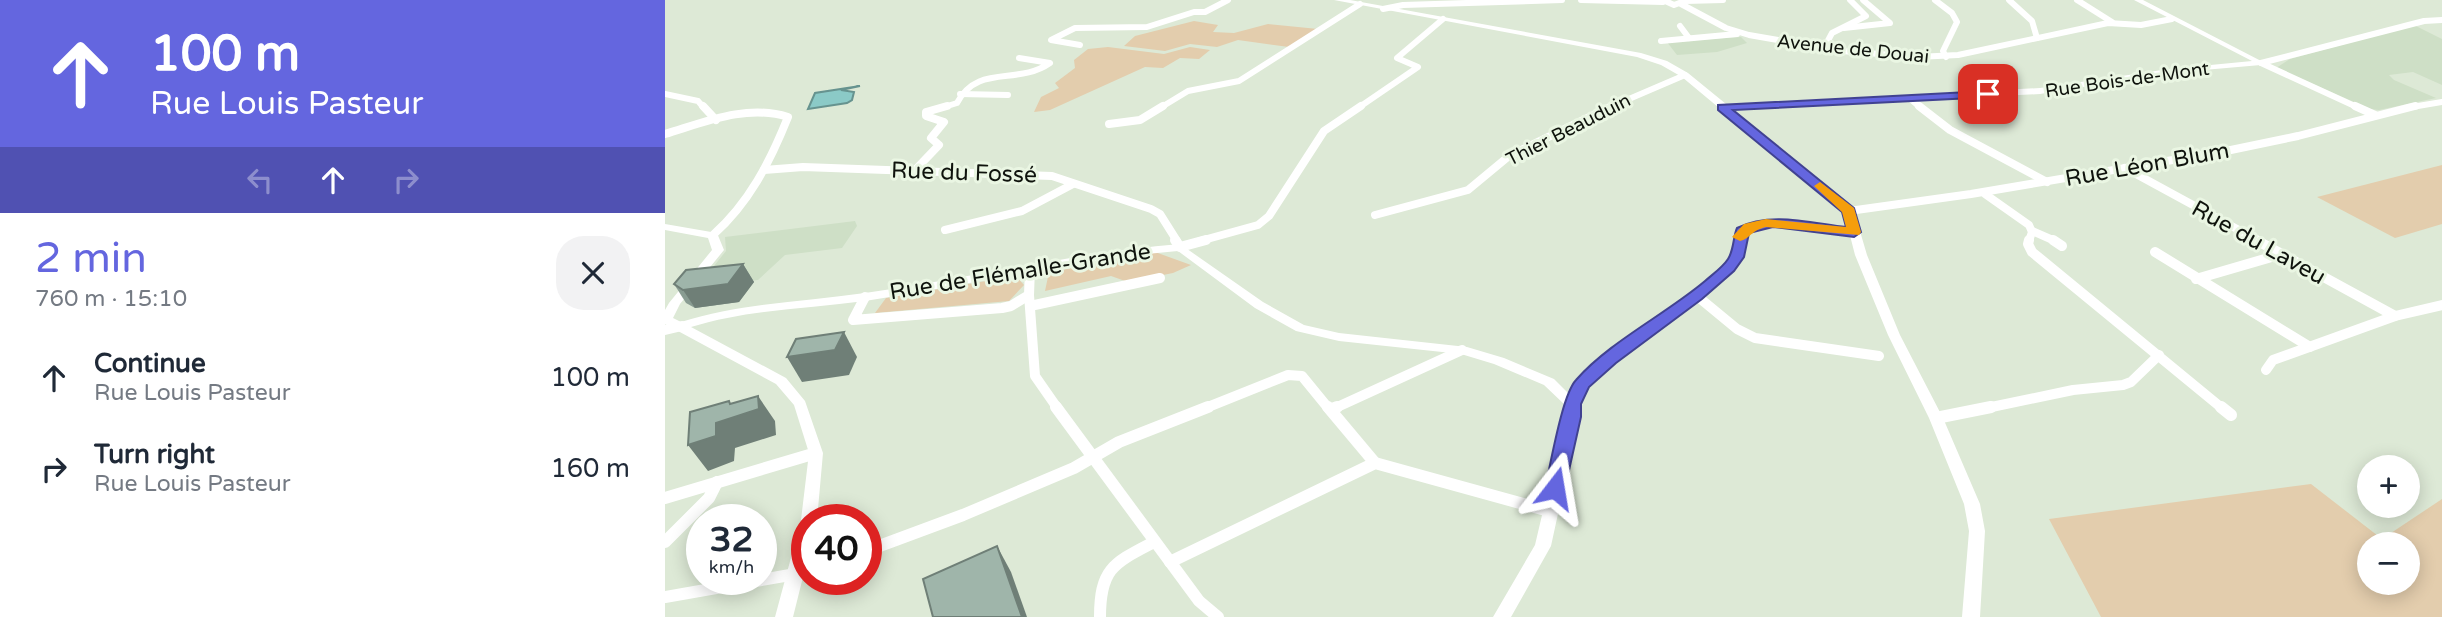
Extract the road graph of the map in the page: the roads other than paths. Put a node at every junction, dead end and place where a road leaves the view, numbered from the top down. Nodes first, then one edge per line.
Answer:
1 (1228, 0) edge
2 (1338, 0) edge
3 (1562, 0) edge
4 (1581, 0) edge
5 (1723, 0) edge
6 (1850, 0) edge
7 (1863, 0) edge
8 (1935, 0) edge
9 (2008, 0) edge
10 (2077, 0) edge
11 (2138, 0) edge
12 (1607, 1) edge
13 (1663, 1) edge
14 (1683, 2) edge
15 (1360, 4) junction
16 (1383, 9) junction
17 (1443, 19) junction
18 (2172, 19) junction
19 (2442, 20) edge
20 (2112, 23) junction
21 (1679, 26) dead end
22 (1844, 28) junction
23 (2036, 29) junction
24 (1740, 33) junction
25 (2057, 34) junction
26 (1689, 38) junction
27 (2037, 38) junction
28 (1661, 41) dead end
29 (1080, 45) dead end
30 (1946, 46) junction
31 (1824, 48) junction
32 (1968, 53) junction
33 (1946, 57) junction
34 (1019, 58) dead end
35 (2261, 63) junction
36 (1685, 75) junction
37 (665, 94) edge
38 (960, 94) junction
39 (1008, 95) dead end
40 (1909, 98) junction
41 (2442, 102) edge
42 (1722, 107) junction
43 (2379, 115) junction
44 (716, 120) junction
45 (1109, 124) dead end
46 (665, 134) edge
47 (917, 168) junction
48 (2124, 168) junction
49 (764, 170) junction
50 (2047, 182) junction
51 (1073, 184) junction
52 (1985, 194) junction
53 (1849, 211) junction
54 (1375, 215) dead end
55 (665, 227) edge
56 (945, 230) dead end
57 (2032, 231) junction
58 (1854, 232) junction
59 (713, 235) junction
60 (2062, 246) dead end
61 (1180, 247) junction
62 (2155, 252) dead end
63 (2282, 254) junction
64 (1030, 268) junction
65 (1160, 278) dead end
66 (2196, 279) junction
67 (1697, 296) junction
68 (865, 297) junction
69 (1030, 301) junction
70 (2442, 305) edge
71 (2395, 316) junction
72 (682, 326) junction
73 (665, 330) edge
74 (2310, 347) junction
75 (1462, 350) junction
76 (2159, 355) junction
77 (1879, 356) dead end
78 (2266, 370) dead end
79 (1572, 404) junction
80 (1332, 409) junction
81 (2231, 415) dead end
82 (1936, 418) junction
83 (815, 453) junction
84 (1096, 457) junction
85 (1375, 463) junction
86 (717, 482) junction
87 (665, 498) edge
88 (810, 504) edge
89 (1549, 511) junction
90 (665, 542) edge
91 (1154, 542) junction
92 (882, 545) edge
93 (1170, 562) junction
94 (791, 576) edge
95 (793, 595) edge
96 (665, 597) edge
97 (784, 617) edge
98 (1100, 617) edge
99 (1218, 617) edge
100 (1502, 617) edge
101 (1971, 617) edge

1 - 29 street
2 - 15 street
3 - 16 street
4 - 12 street
5 - 14 street
6 - 22 street
7 - 22 street
8 - 30 street
9 - 23 street
10 - 20 street
11 - 18 street
12 - 13 street
13 - 14 street
14 - 24 street, Avenue de Douai
15 - 16 street
15 - 45 street
16 - 17 street
17 - 36 street
17 - 61 street
18 - 20 street, Avenue de Douai
18 - 35 street
19 - 35 street, Rue Bois-de-Mont
20 - 25 street, Avenue de Douai
21 - 26 street
22 - 31 street
23 - 25 street
23 - 27 street
24 - 26 street, Avenue de Douai
24 - 31 street, Avenue de Douai
25 - 27 street, Avenue de Douai
26 - 28 street, Avenue de Douai
27 - 32 street, Avenue de Douai
30 - 32 street
30 - 33 street
31 - 33 street, Avenue de Douai
32 - 33 street, Avenue de Douai
34 - 38 street
35 - 40 street, Rue Bois-de-Mont
35 - 43 street
36 - 42 street
36 - 54 street, Thier Beauduin
37 - 44 street
38 - 39 street
38 - 47 street
40 - 42 street, Rue Bois-de-Mont
40 - 50 street
41 - 43 street, Rue Léon Blum
42 - 53 street
43 - 48 street, Rue Léon Blum
44 - 46 street
44 - 49 street
47 - 49 street, Rue du Fossé
47 - 51 street, Rue du Fossé
48 - 50 street, Rue Léon Blum
48 - 63 street, Rue du Laveu
49 - 59 street
50 - 52 street, Rue Léon Blum
51 - 56 street
51 - 61 street, Rue du Fossé
52 - 53 street, Rue Léon Blum
52 - 57 street
53 - 58 street
55 - 59 street
57 - 60 street
57 - 76 street
58 - 67 street
58 - 82 street
59 - 72 street
61 - 64 street, Rue de Flémalle-Grande
61 - 75 street, Rue de Flémalle-Grande
62 - 66 street
63 - 66 street
63 - 71 street, Rue du Laveu
64 - 68 street, Rue de Flémalle-Grande
64 - 69 street
65 - 69 street
66 - 74 street
67 - 77 street
67 - 79 street
68 - 69 street
68 - 72 street, Rue de Flémalle-Grande
69 - 84 street
70 - 71 street
71 - 74 street
72 - 73 street
72 - 83 street
74 - 78 street
75 - 79 street, Rue de Flémalle-Grande
75 - 80 street
76 - 81 street
76 - 82 street
79 - 89 street
80 - 84 street
80 - 85 street
82 - 101 street
83 - 86 street
83 - 88 street
84 - 91 street
84 - 92 street
85 - 89 street
85 - 93 street
86 - 87 street
86 - 90 street
89 - 100 street
91 - 93 street
91 - 98 street
93 - 99 street
94 - 96 street
95 - 97 street

